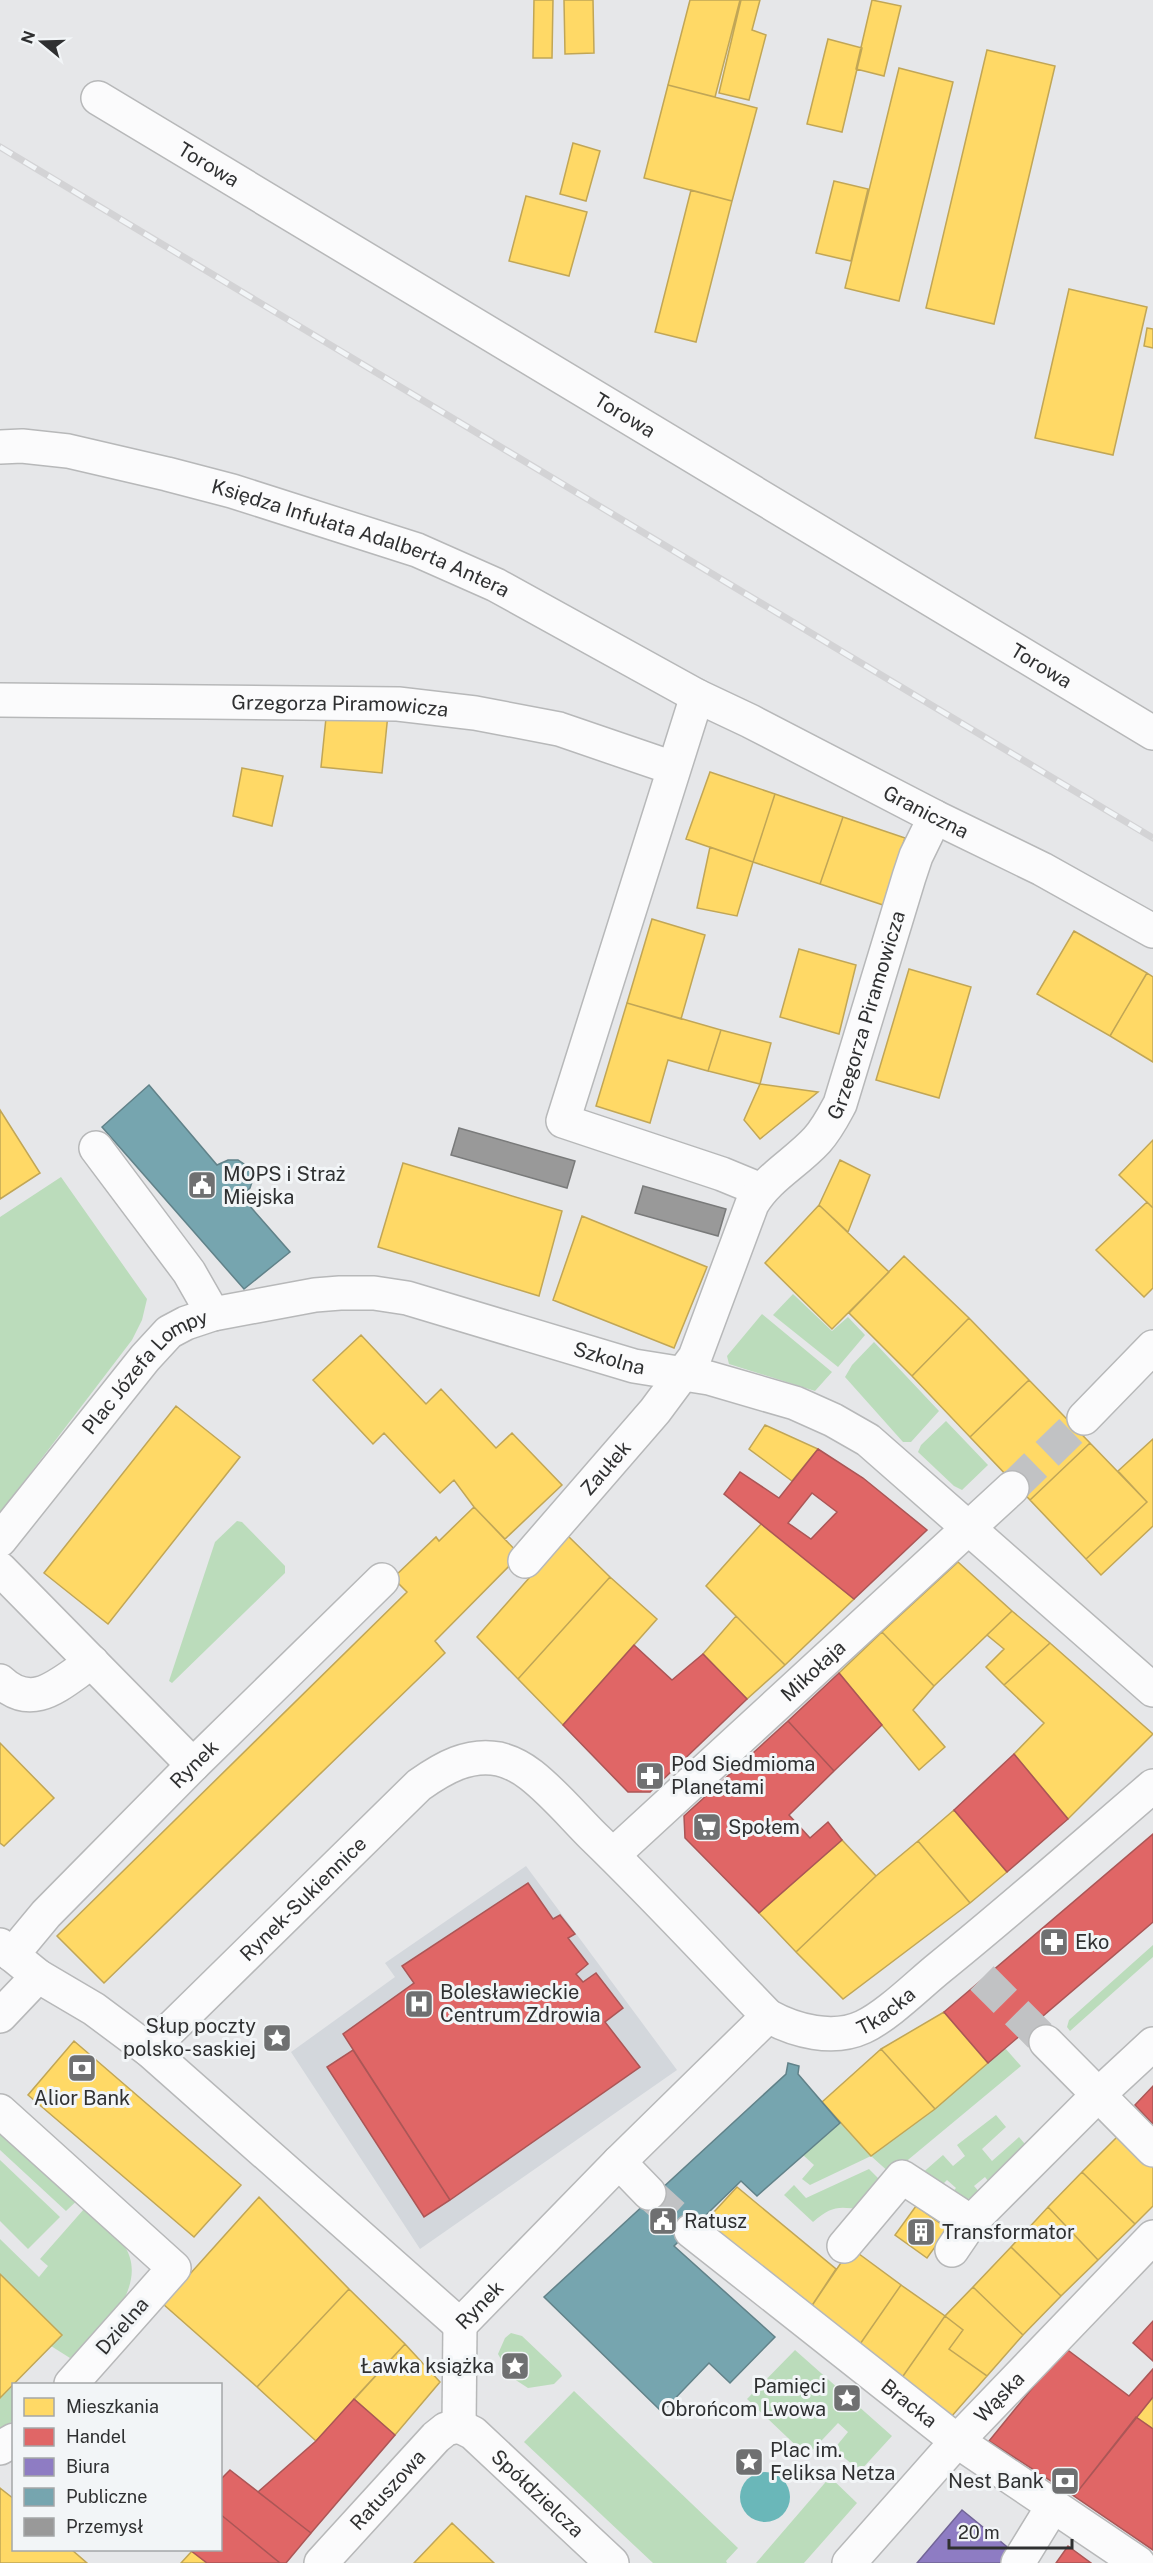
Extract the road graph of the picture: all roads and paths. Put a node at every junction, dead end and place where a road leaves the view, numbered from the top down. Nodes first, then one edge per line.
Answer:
1 (98, 98) dead end
2 (0, 447) edge
3 (697, 696) junction
4 (0, 700) edge
5 (1153, 733) edge
6 (673, 768) junction
7 (935, 817) junction
8 (1153, 931) edge
9 (96, 1148) dead end
10 (761, 1190) junction
11 (213, 1314) junction
12 (1153, 1347) edge
13 (684, 1373) junction
14 (1084, 1418) tunnel mouth
15 (1012, 1488) tunnel mouth
16 (969, 1529) junction
17 (0, 1540) edge
18 (525, 1561) dead end
19 (0, 1569) edge
20 (382, 1580) dead end
21 (92, 1662) junction
22 (0, 1681) edge
23 (1153, 1690) edge
24 (193, 1765) junction
25 (1153, 1785) edge
26 (613, 1855) junction
27 (6, 1950) edge
28 (38, 1976) junction
29 (0, 2016) edge
30 (768, 2016) junction
31 (1046, 2042) tunnel mouth
32 (1153, 2044) edge
33 (149, 2050) junction
34 (1098, 2095) junction
35 (0, 2111) edge
36 (1153, 2150) edge
37 (619, 2162) junction
38 (649, 2193) tunnel mouth
39 (971, 2222) junction
40 (691, 2230) tunnel mouth
41 (1153, 2237) edge
42 (844, 2246) dead end
43 (952, 2250) dead end
44 (460, 2325) junction
45 (73, 2383) edge
46 (459, 2426) junction
47 (957, 2441) junction
48 (1053, 2506) junction
49 (321, 2563) edge
50 (612, 2563) edge
51 (849, 2563) edge
52 (1018, 2563) edge
53 (1138, 2563) edge

1 - 5 street, Torowa
2 - 3 street, Księdza Infułata Adalberta Antera
3 - 6 street
3 - 7 street, Graniczna
4 - 6 street, Grzegorza Piramowicza
6 - 10 street
7 - 8 street, Graniczna
7 - 10 street, Grzegorza Piramowicza
9 - 11 street, Plac Józefa Lompy
10 - 13 street, Grzegorza Piramowicza
11 - 13 street, Szkolna
11 - 17 street, Plac Józefa Lompy
12 - 14 street
13 - 16 street, Szkolna
13 - 18 street, Zaułek
15 - 16 street, Mikołaja
16 - 23 street, Szkolna
16 - 26 street, Mikołaja
19 - 21 street
20 - 24 street, Rynek
21 - 22 street
21 - 24 street
24 - 27 street, Rynek
25 - 30 street, Tkacka
26 - 30 street, Tkacka
26 - 33 street, Rynek-Sukiennice
27 - 28 street
28 - 29 street
28 - 33 street
30 - 37 street, Rynek
31 - 34 street
32 - 34 street
33 - 44 street, Rynek
34 - 36 street
34 - 39 street
35 - 45 street, Dzielna
37 - 38 street
37 - 44 street, Rynek
39 - 42 street
39 - 43 street
40 - 47 street, Bracka
41 - 47 street, Wąska
44 - 46 street
46 - 49 street, Ratuszowa
46 - 50 street, Spółdzielcza
47 - 48 street, Bracka
47 - 51 street, Wąska
48 - 52 street
48 - 53 street, Bracka

